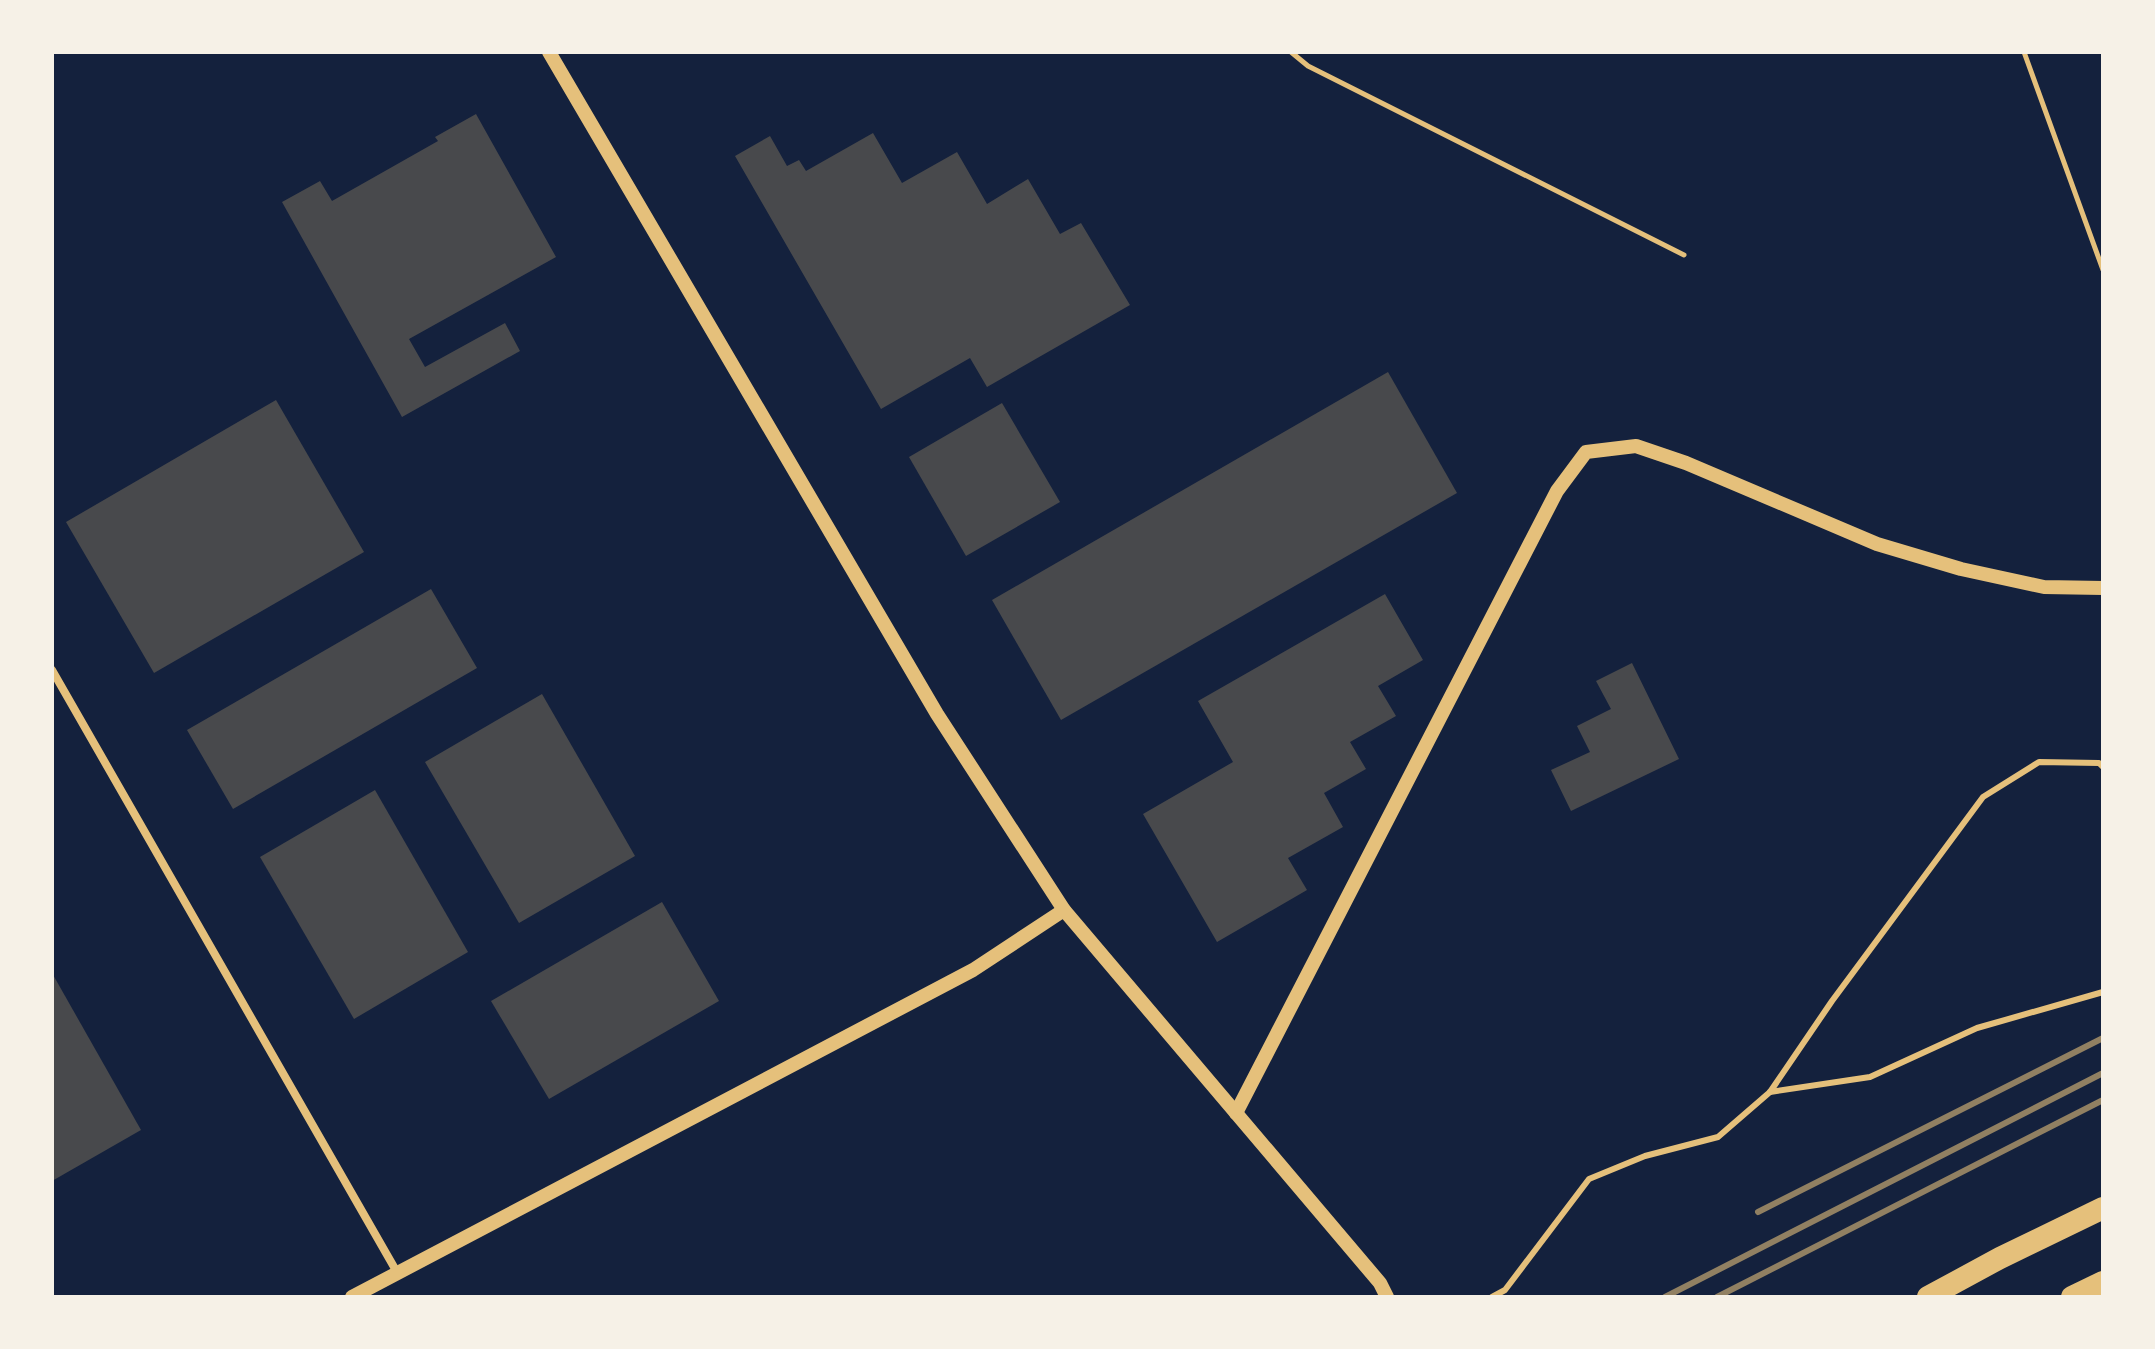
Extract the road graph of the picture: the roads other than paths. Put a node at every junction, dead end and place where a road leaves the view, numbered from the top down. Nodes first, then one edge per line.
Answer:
1 (549, 52) edge
2 (2103, 588) edge
3 (52, 670) edge
4 (2103, 767) edge
5 (1064, 910) junction
6 (2103, 992) edge
7 (1770, 1092) junction
8 (1236, 1113) junction
9 (2103, 1208) edge
10 (398, 1274) junction
11 (2103, 1282) edge
12 (352, 1297) edge
13 (1387, 1297) edge
14 (1492, 1297) edge
15 (1928, 1297) edge
16 (2072, 1297) edge

1 - 5 street
2 - 8 street
3 - 10 street
4 - 7 lane
5 - 8 street
5 - 10 street
6 - 7 lane
7 - 14 lane
8 - 13 street
9 - 15 highway
10 - 12 street
11 - 16 highway

